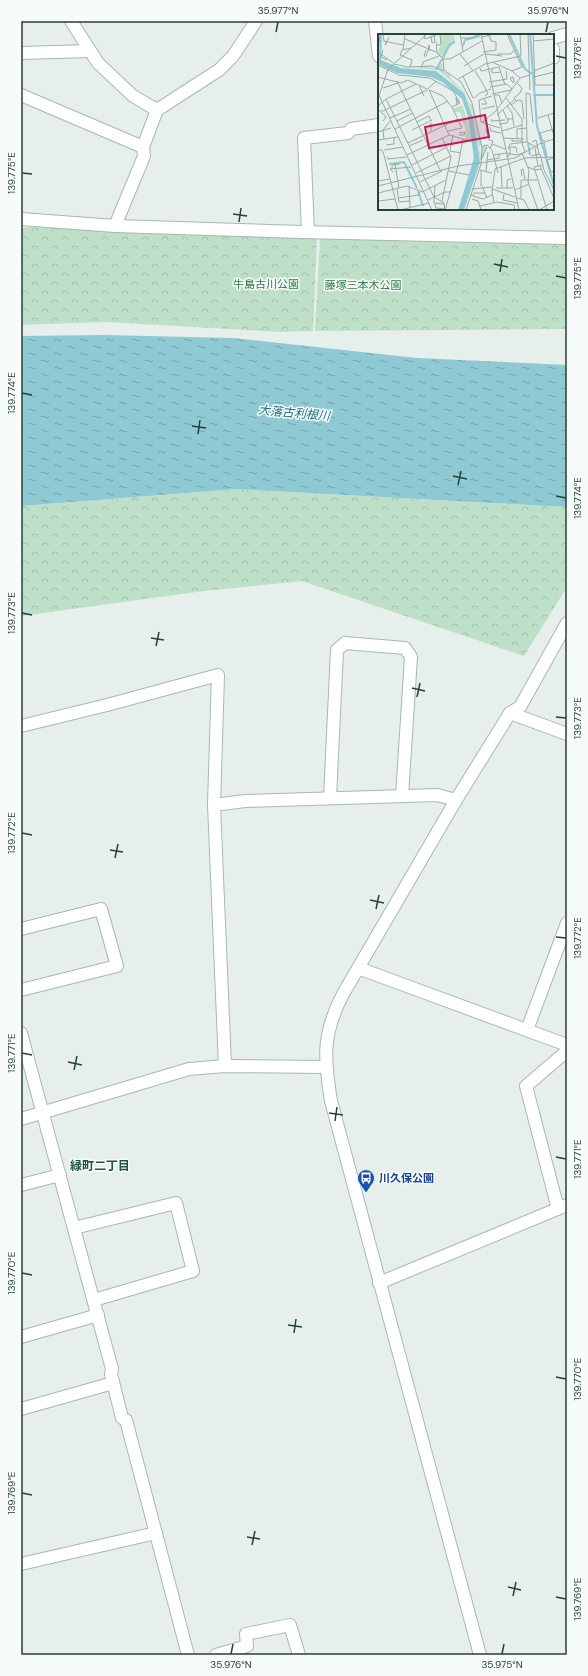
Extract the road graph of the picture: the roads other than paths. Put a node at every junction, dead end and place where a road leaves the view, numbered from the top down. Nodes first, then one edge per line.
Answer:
1 (71, 21) edge
2 (256, 21) edge
3 (375, 21) edge
4 (567, 34) edge
5 (554, 38) edge
6 (378, 46) edge
7 (90, 51) junction
8 (21, 53) edge
9 (21, 95) edge
10 (158, 110) junction
11 (378, 125) edge
12 (143, 147) junction
13 (21, 219) edge
14 (115, 226) junction
15 (308, 232) junction
16 (567, 238) edge
17 (567, 624) edge
18 (510, 713) junction
19 (21, 726) edge
20 (567, 734) edge
21 (402, 796) junction
22 (330, 798) junction
23 (456, 800) junction
24 (214, 804) junction
25 (567, 923) edge
26 (21, 929) edge
27 (358, 968) junction
28 (21, 990) edge
29 (526, 1030) junction
30 (21, 1033) edge
31 (567, 1045) edge
32 (567, 1051) edge
33 (225, 1066) junction
34 (325, 1067) junction
35 (43, 1113) junction
36 (21, 1119) edge
37 (60, 1175) junction
38 (21, 1185) edge
39 (562, 1207) edge
40 (74, 1228) junction
41 (379, 1283) junction
42 (94, 1300) junction
43 (98, 1315) junction
44 (21, 1337) edge
45 (113, 1384) junction
46 (21, 1409) edge
47 (156, 1533) junction
48 (21, 1564) edge
49 (188, 1655) edge
50 (216, 1655) edge
51 (299, 1655) edge
52 (480, 1655) edge

1 - 7 street
2 - 10 street
3 - 6 street
4 - 5 street
7 - 8 street
7 - 10 street
9 - 12 street
10 - 12 street
11 - 15 street
12 - 14 street
13 - 14 street
14 - 15 street
15 - 16 street
17 - 18 street
18 - 20 street
18 - 23 street
19 - 24 street
21 - 22 street
21 - 22 street
21 - 23 street
22 - 24 street
23 - 27 street
24 - 33 street
25 - 29 street
26 - 28 street
27 - 29 street
27 - 34 street
29 - 31 street
30 - 35 street
32 - 39 street
33 - 34 street
33 - 35 street
34 - 41 street
35 - 36 street
35 - 37 street
37 - 38 street
37 - 40 street
39 - 41 street
40 - 42 street
40 - 42 street
41 - 52 street
42 - 43 street
43 - 44 street
43 - 45 street
45 - 46 street
45 - 47 street
47 - 48 street
47 - 49 street
50 - 51 street

